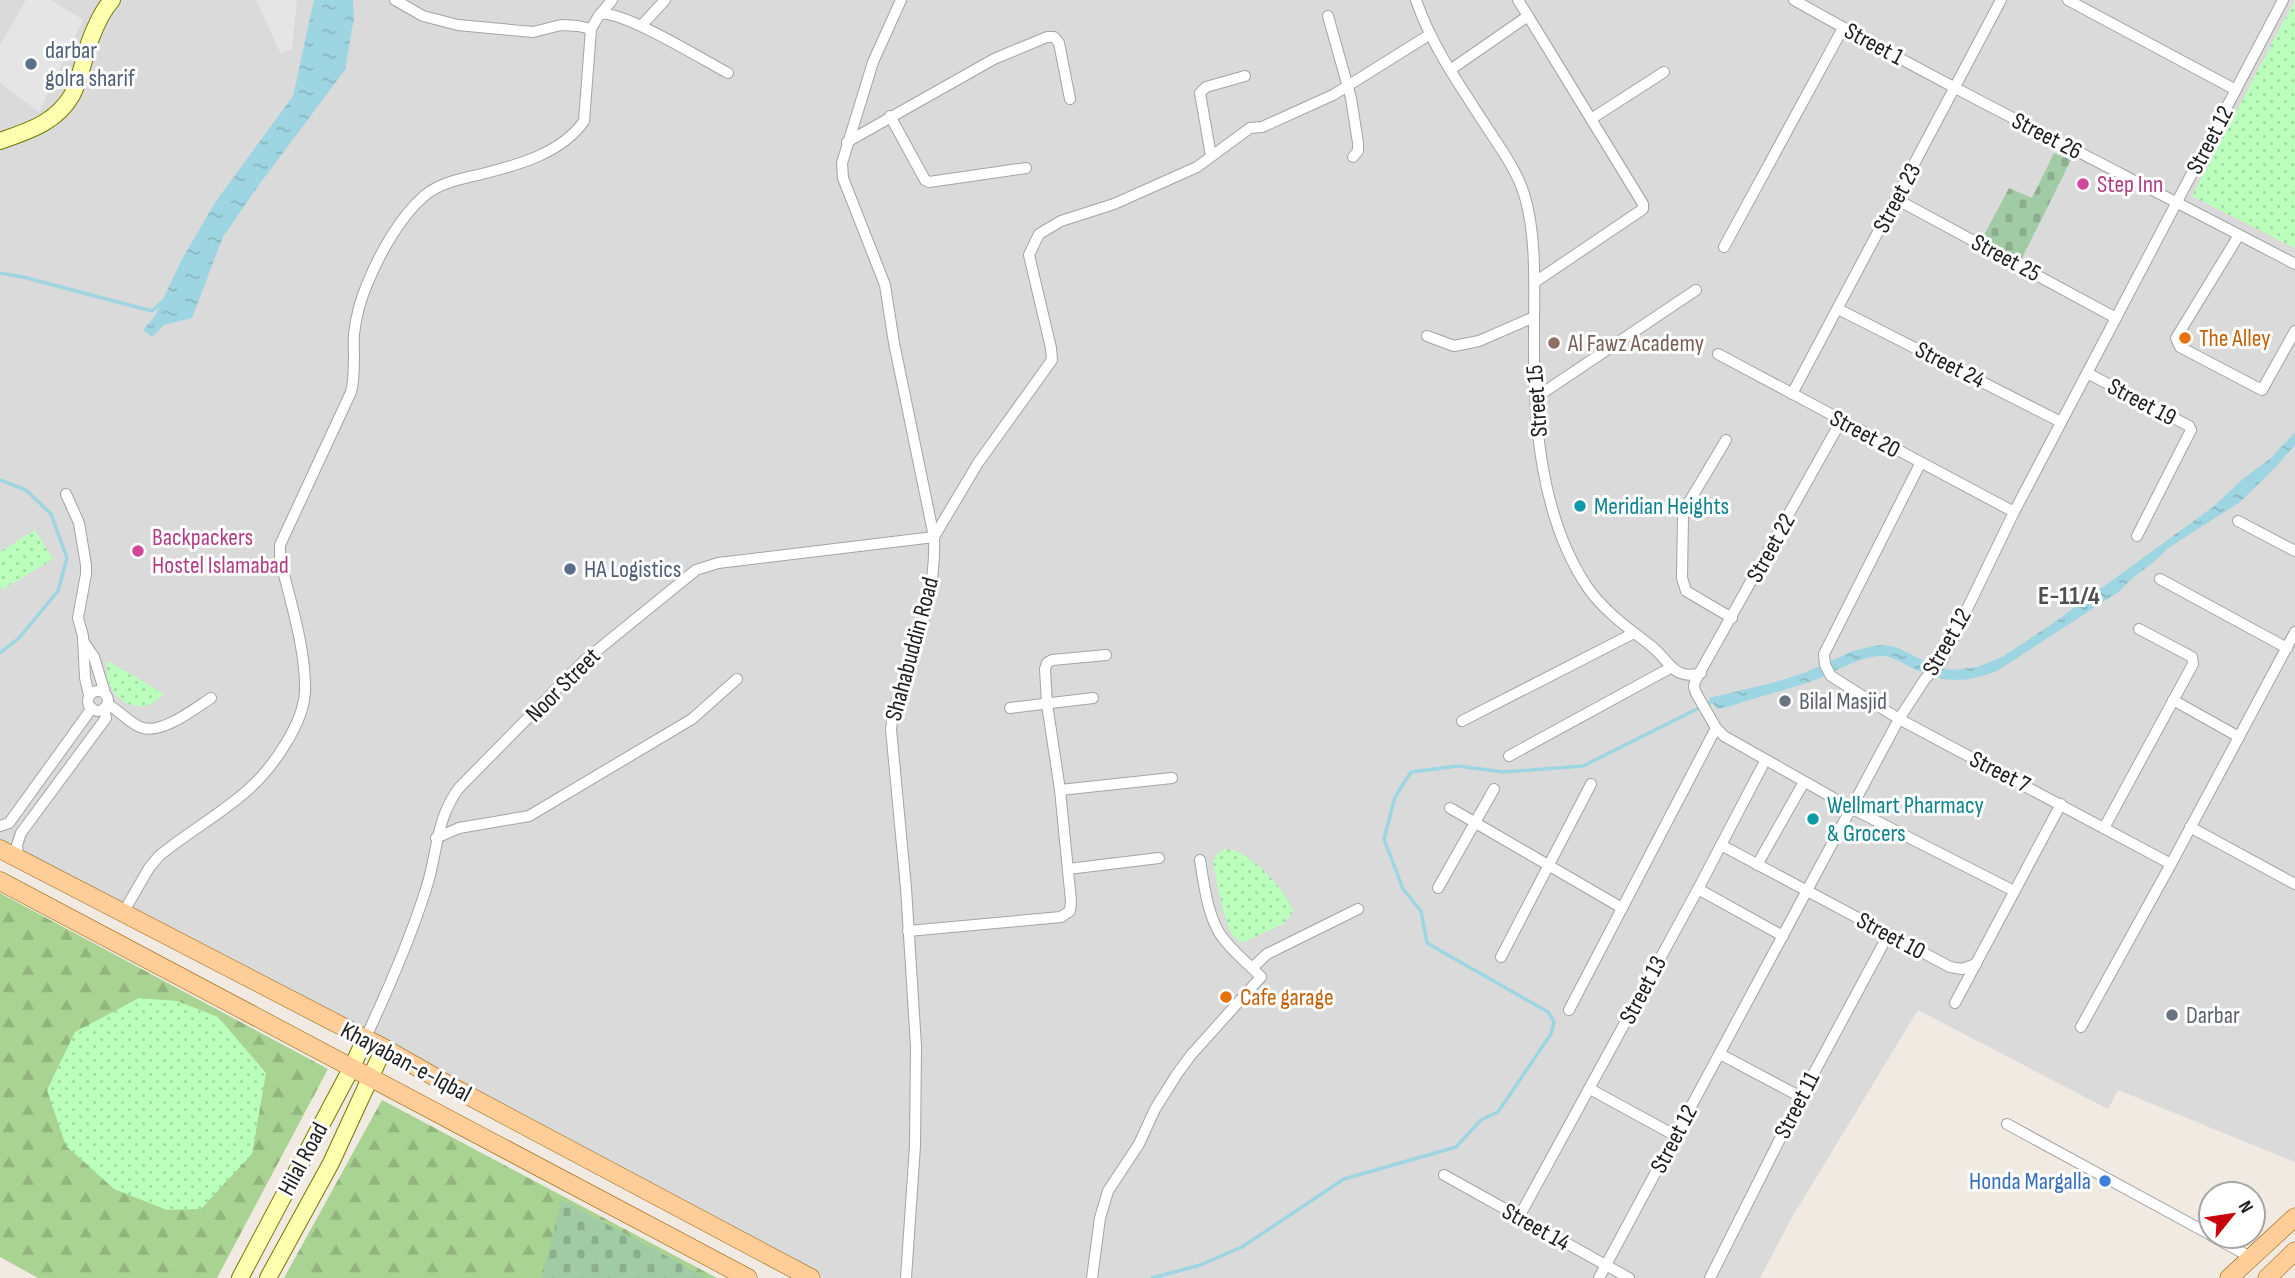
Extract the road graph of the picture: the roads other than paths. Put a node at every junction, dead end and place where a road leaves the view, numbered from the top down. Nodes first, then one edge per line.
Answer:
1 (395, 0) edge
2 (612, 0) edge
3 (664, 0) edge
4 (901, 0) edge
5 (1518, 0) edge
6 (1794, 0) edge
7 (2001, 0) edge
8 (2068, 0) edge
9 (2283, 0) edge
10 (110, 1) edge
11 (1416, 1) edge
12 (600, 14) junction
13 (1328, 16) dead end
14 (1528, 16) junction
15 (641, 26) junction
16 (1843, 28) junction
17 (591, 29) junction
18 (1429, 35) junction
19 (1450, 70) junction
20 (1664, 72) dead end
21 (728, 73) dead end
22 (1245, 76) dead end
23 (1348, 85) junction
24 (1955, 89) junction
25 (2236, 90) junction
26 (1070, 99) dead end
27 (890, 116) junction
28 (1591, 119) junction
29 (0, 141) edge
30 (847, 142) junction
31 (1212, 156) junction
32 (1353, 157) dead end
33 (1026, 168) dead end
34 (1896, 199) junction
35 (2177, 202) junction
36 (2239, 234) junction
37 (1724, 247) dead end
38 (2295, 264) edge
39 (1535, 282) junction
40 (1696, 290) dead end
41 (1838, 309) junction
42 (1534, 317) junction
43 (2116, 318) junction
44 (2295, 331) edge
45 (1427, 336) dead end
46 (1718, 354) dead end
47 (2087, 373) junction
48 (1792, 394) junction
49 (1535, 398) junction
50 (1841, 421) junction
51 (2061, 422) junction
52 (1726, 440) dead end
53 (1920, 464) junction
54 (66, 494) dead end
55 (2014, 512) junction
56 (2238, 520) dead end
57 (2137, 536) dead end
58 (934, 537) junction
59 (2295, 551) edge
60 (2160, 579) dead end
61 (1732, 618) junction
62 (2139, 629) dead end
63 (2295, 632) edge
64 (1634, 634) junction
65 (83, 641) junction
66 (2287, 648) junction
67 (1106, 655) dead end
68 (1672, 667) junction
69 (1701, 673) junction
70 (737, 679) dead end
71 (89, 695) junction
72 (211, 698) dead end
73 (1093, 698) dead end
74 (2173, 700) junction
75 (106, 702) junction
76 (1047, 704) junction
77 (92, 708) junction
78 (1010, 708) dead end
79 (1899, 719) junction
80 (1462, 721) dead end
81 (1716, 728) junction
82 (2239, 737) junction
83 (1509, 756) dead end
84 (1765, 761) junction
85 (1172, 778) dead end
86 (1804, 782) junction
87 (1591, 784) dead end
88 (1494, 789) dead end
89 (1060, 790) junction
90 (2060, 804) junction
91 (1450, 808) dead end
92 (1852, 808) junction
93 (1475, 823) junction
94 (0, 827) edge
95 (2190, 827) junction
96 (2104, 828) junction
97 (436, 838) junction
98 (1721, 845) junction
99 (0, 849) edge
100 (18, 858) junction
101 (1160, 858) dead end
102 (1200, 860) dead end
103 (2171, 864) junction
104 (1548, 865) junction
105 (1757, 865) junction
106 (1068, 870) junction
107 (0, 881) edge
108 (2295, 884) edge
109 (1438, 888) dead end
110 (1698, 889) junction
111 (2014, 891) junction
112 (1807, 892) junction
113 (1622, 908) junction
114 (1358, 909) dead end
115 (123, 913) junction
116 (908, 931) junction
117 (1888, 935) junction
118 (1783, 936) junction
119 (109, 939) junction
120 (1501, 957) dead end
121 (1976, 964) junction
122 (1252, 968) junction
123 (1955, 1003) dead end
124 (1569, 1010) dead end
125 (2081, 1027) dead end
126 (365, 1039) junction
127 (384, 1048) junction
128 (1720, 1054) junction
129 (352, 1068) junction
130 (372, 1079) junction
131 (1590, 1089) junction
132 (1801, 1097) junction
133 (509, 1117) junction
134 (2007, 1124) dead end
135 (1676, 1136) junction
136 (496, 1143) junction
137 (1444, 1175) dead end
138 (1519, 1217) junction
139 (2295, 1217) edge
140 (2197, 1228) edge
141 (2237, 1250) edge
142 (2295, 1251) edge
143 (2252, 1258) junction
144 (1605, 1265) junction
145 (240, 1278) edge
146 (268, 1278) edge
147 (748, 1278) edge
148 (811, 1278) edge
149 (906, 1278) edge
150 (1092, 1278) edge
151 (1599, 1278) edge
152 (1629, 1278) edge
153 (1710, 1278) edge
154 (2229, 1278) edge
155 (2267, 1278) edge

1 - 17 street
2 - 12 street
3 - 15 street
4 - 30 street, Shahabuddin Road
5 - 14 street
6 - 16 street, Street 1
7 - 24 street, Street 23
8 - 25 street
9 - 25 street, Street 12
10 - 29 street
11 - 18 street, Street 15
12 - 15 street
12 - 17 street
13 - 23 street
14 - 19 street
14 - 28 street
15 - 21 street
16 - 24 street, Street 1
16 - 37 street
17 - 115 street
18 - 19 street, Street 15
18 - 23 street
19 - 39 street, Street 15
20 - 28 street
22 - 31 street
23 - 31 street
23 - 32 street
24 - 34 street, Street 23
24 - 35 street, Street 26
25 - 35 street, Street 12
26 - 27 street
27 - 30 street
27 - 33 street
28 - 39 street
30 - 58 street, Shahabuddin Road
31 - 58 street
34 - 41 street, Street 23
34 - 43 street, Street 25
35 - 36 street
35 - 43 street, Street 12
36 - 38 street
36 - 44 street
39 - 42 street, Street 15
40 - 49 street
41 - 48 street, Street 23
41 - 51 street, Street 24
42 - 45 street
42 - 49 street, Street 15
43 - 47 street, Street 12
46 - 48 street, Street 20
47 - 51 street, Street 12
47 - 57 street, Street 19
48 - 50 street, Street 20
49 - 64 street, Street 15
50 - 53 street, Street 20
50 - 61 street, Street 22
51 - 55 street, Street 12
52 - 61 street
53 - 55 street, Street 20
53 - 79 street, Street 7
54 - 65 street
55 - 79 street, Street 12
56 - 59 street
58 - 97 street, Noor Street
58 - 116 street, Shahabuddin Road
60 - 66 street
61 - 69 street, Street 22
62 - 74 street
63 - 66 street
64 - 68 street, Street 15
64 - 80 street
65 - 71 street
65 - 75 street
66 - 82 street
67 - 76 street
68 - 69 street
68 - 83 street
69 - 81 street
70 - 97 street
71 - 75 street
71 - 77 street
72 - 75 street
73 - 76 street
74 - 82 street
74 - 96 street
75 - 77 street
75 - 100 street
76 - 78 street
76 - 89 street
77 - 94 street
79 - 90 street, Street 7
79 - 92 street, Street 12
81 - 84 street
81 - 113 street
82 - 95 street
84 - 86 street
84 - 98 street, Street 13
85 - 89 street
86 - 92 street
86 - 105 street
87 - 104 street
88 - 93 street
89 - 106 street
90 - 96 street, Street 7
90 - 111 street
91 - 93 street
92 - 111 street
92 - 112 street, Street 12
93 - 104 street
93 - 109 street
95 - 103 street
95 - 108 street
96 - 103 street, Street 7
97 - 126 street, Noor Street
98 - 105 street, Street 10
98 - 110 street, Street 13
99 - 100 main road, Khayaban-e-Iqbal
100 - 115 main road, Khayaban-e-Iqbal
101 - 106 street
102 - 122 street
103 - 125 street
104 - 113 street
104 - 120 street
105 - 112 street, Street 10
106 - 116 street
107 - 119 main road, Khayaban-e-Iqbal
110 - 118 street
110 - 131 street, Street 13
111 - 121 street
112 - 117 street, Street 10
112 - 118 street, Street 12
113 - 124 street
114 - 122 street
115 - 119 main road
115 - 126 main road, Khayaban-e-Iqbal
116 - 149 street, Shahabuddin Road
117 - 121 street, Street 10
117 - 132 street, Street 11
118 - 128 street, Street 12
119 - 129 main road, Khayaban-e-Iqbal
121 - 123 street
122 - 150 street
126 - 127 main road, Khayaban-e-Iqbal
126 - 129 street, Hilal Road
127 - 130 street, Hilal Road
127 - 133 main road, Khayaban-e-Iqbal
128 - 132 street
128 - 135 street, Street 12
129 - 130 main road, Khayaban-e-Iqbal
129 - 145 street, Hilal Road
130 - 136 main road, Khayaban-e-Iqbal
130 - 146 street, Hilal Road
131 - 135 street
131 - 138 street, Street 13
132 - 153 street, Street 11
133 - 136 main road
133 - 148 main road, Khayaban-e-Iqbal
134 - 140 street
135 - 144 street, Street 12
136 - 147 main road, Khayaban-e-Iqbal
137 - 138 street, Street 14
138 - 144 street, Street 14
139 - 143 main road
141 - 143 street
142 - 155 main road
143 - 154 main road
144 - 151 street, Street 12
144 - 152 street, Street 14

